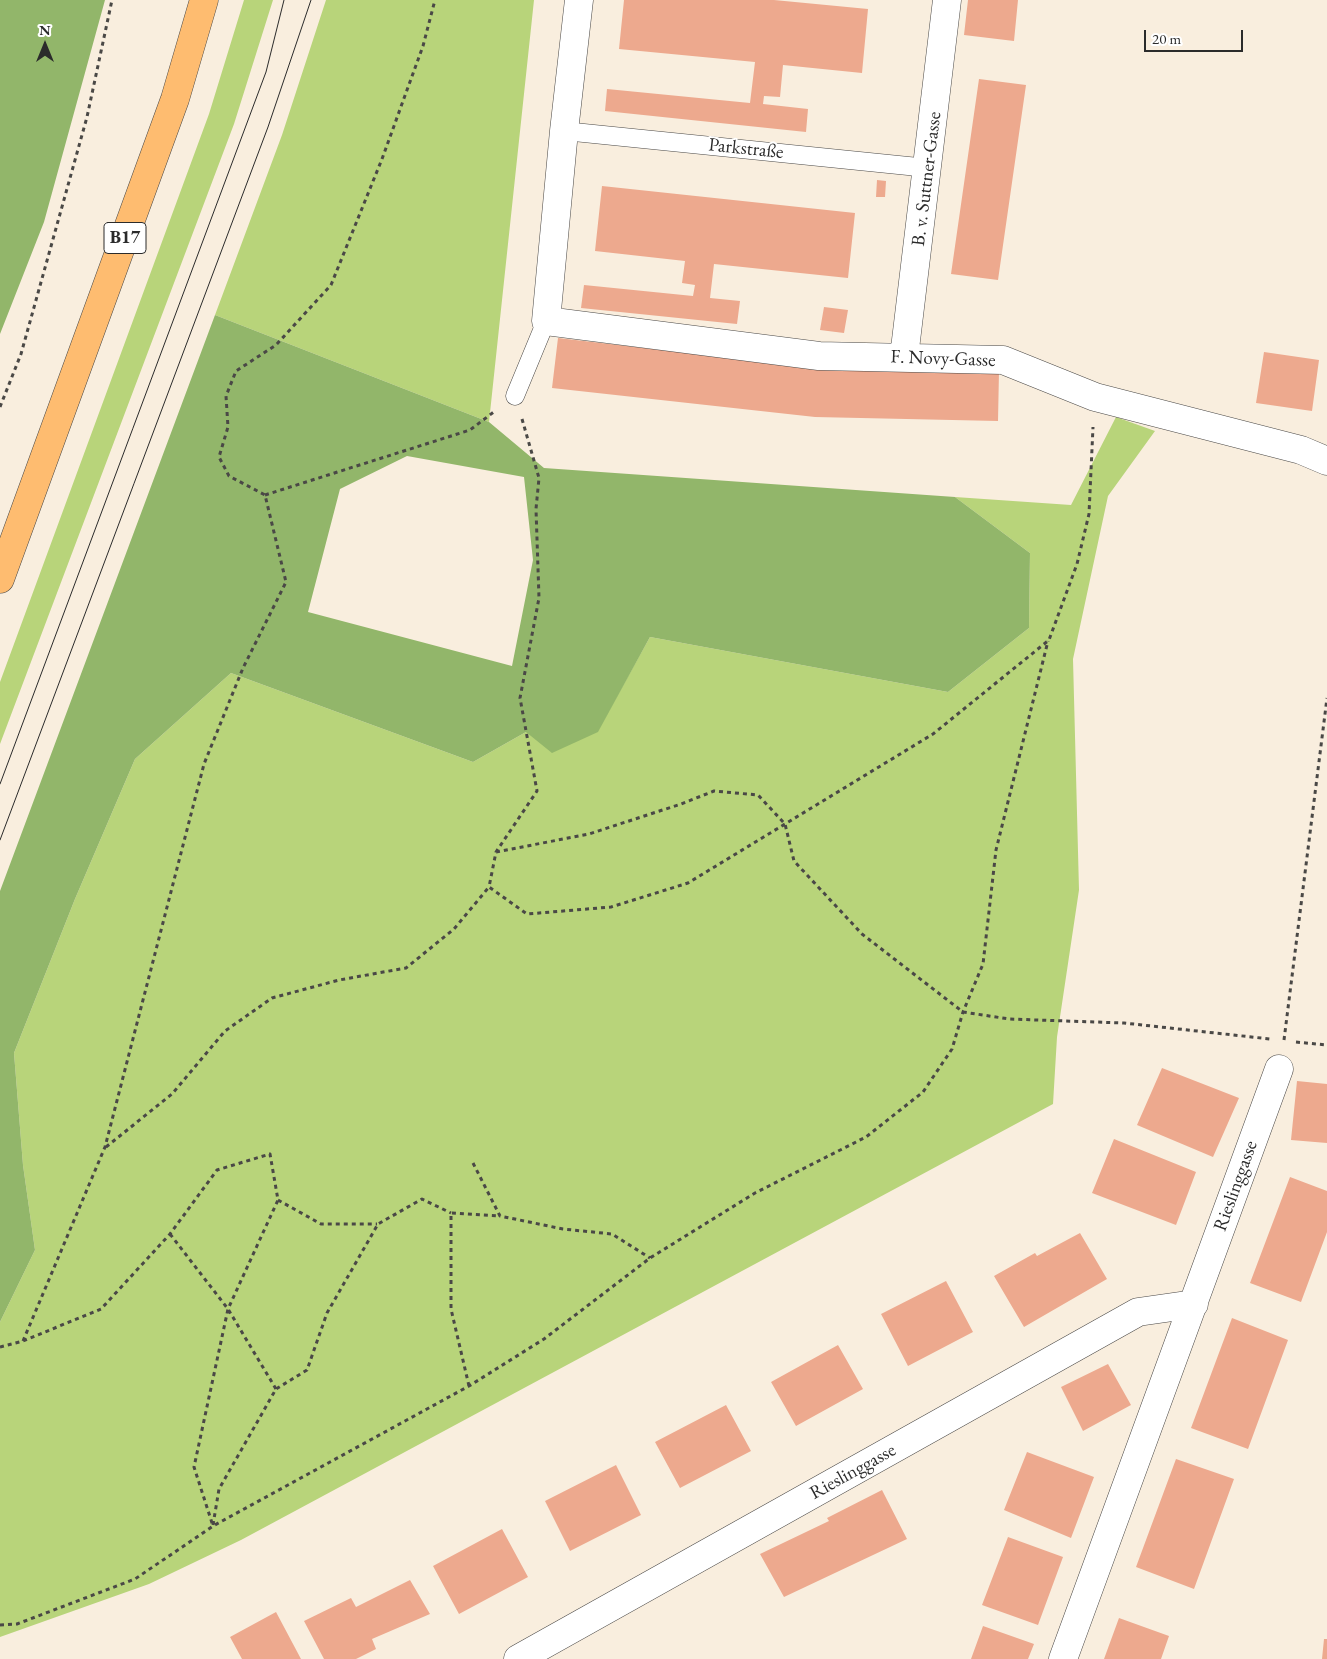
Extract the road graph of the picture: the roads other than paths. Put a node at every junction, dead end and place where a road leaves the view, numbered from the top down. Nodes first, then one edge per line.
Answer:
1 (204, 0) edge
2 (579, 0) edge
3 (948, 0) edge
4 (564, 131) junction
5 (928, 168) junction
6 (546, 321) junction
7 (904, 357) junction
8 (515, 396) road end
9 (1327, 461) edge
10 (0, 579) edge
11 (1278, 1069) dead end
12 (1194, 1304) junction
13 (518, 1659) edge
14 (1064, 1659) edge

1 - 10 main road, B17
2 - 4 street
3 - 5 street, B. v. Suttner-Gasse
4 - 5 lane, Parkstraße
4 - 6 street
5 - 7 street, B. v. Suttner-Gasse
6 - 7 street, F. Novy-Gasse
6 - 8 lane
7 - 9 street, F. Novy-Gasse
11 - 12 street, Rieslinggasse
12 - 13 street, Rieslinggasse
12 - 14 street, Rieslinggasse

